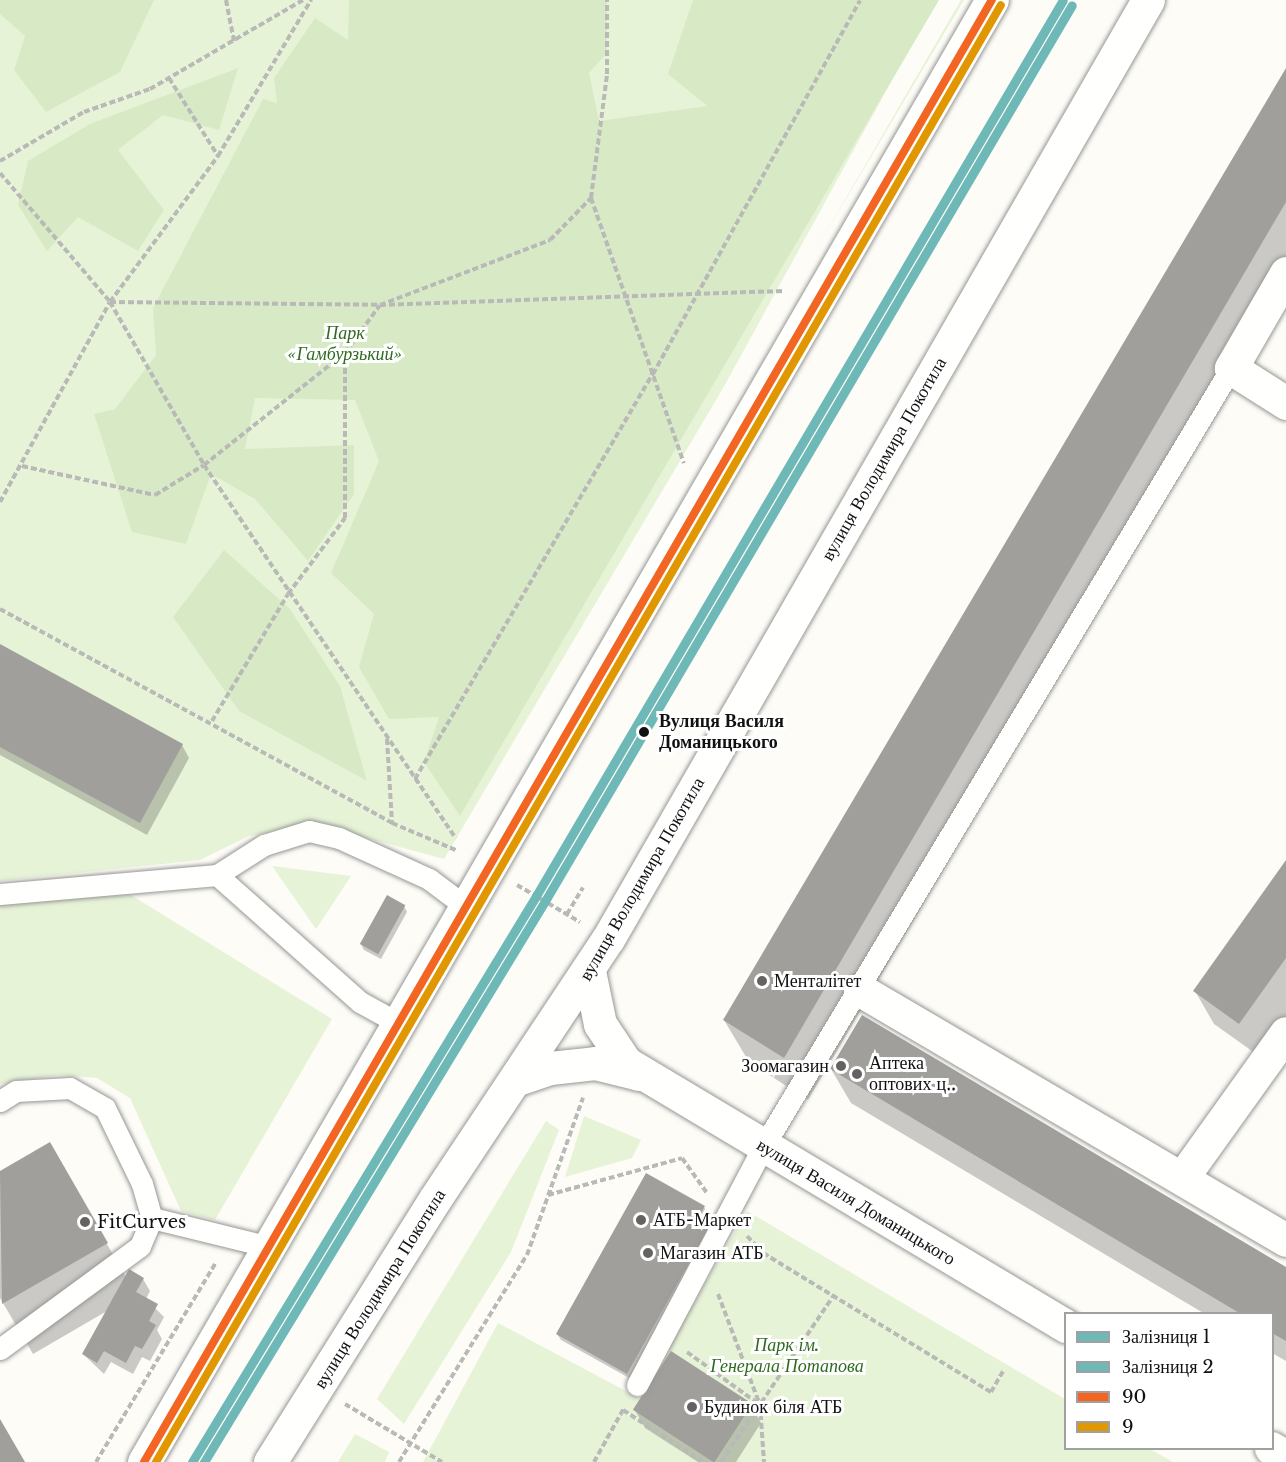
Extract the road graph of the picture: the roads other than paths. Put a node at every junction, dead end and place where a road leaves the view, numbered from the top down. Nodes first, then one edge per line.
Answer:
1 (992, 0) edge
2 (1148, 0) edge
3 (1286, 273) edge
4 (1231, 368) junction
5 (1286, 403) edge
6 (217, 875) junction
7 (0, 894) edge
8 (465, 906) junction
9 (589, 971) junction
10 (860, 990) junction
11 (398, 1023) junction
12 (1286, 1033) edge
13 (646, 1077) junction
14 (515, 1080) junction
15 (0, 1101) edge
16 (763, 1147) junction
17 (1182, 1178) junction
18 (152, 1218) junction
19 (1286, 1240) edge
20 (270, 1247) junction
21 (1064, 1325) edge
22 (0, 1349) edge
23 (637, 1385) dead end
24 (144, 1462) edge
25 (270, 1462) edge

1 - 8 street
2 - 9 street, вулиця Володимира Покотила
3 - 4 street
4 - 5 street
4 - 10 lane
6 - 7 lane
6 - 8 lane
6 - 11 lane
8 - 11 street
9 - 13 street, вулиця Василя Доманицького
9 - 14 street, вулиця Володимира Покотила
10 - 16 lane
10 - 17 street
11 - 20 street
12 - 17 street
13 - 14 street, вулиця Василя Доманицького
13 - 16 street, вулиця Василя Доманицького
14 - 25 street, вулиця Володимира Покотила
15 - 18 lane
16 - 21 street, вулиця Василя Доманицького
16 - 23 lane
17 - 19 street
18 - 20 lane
18 - 22 lane
20 - 24 street

